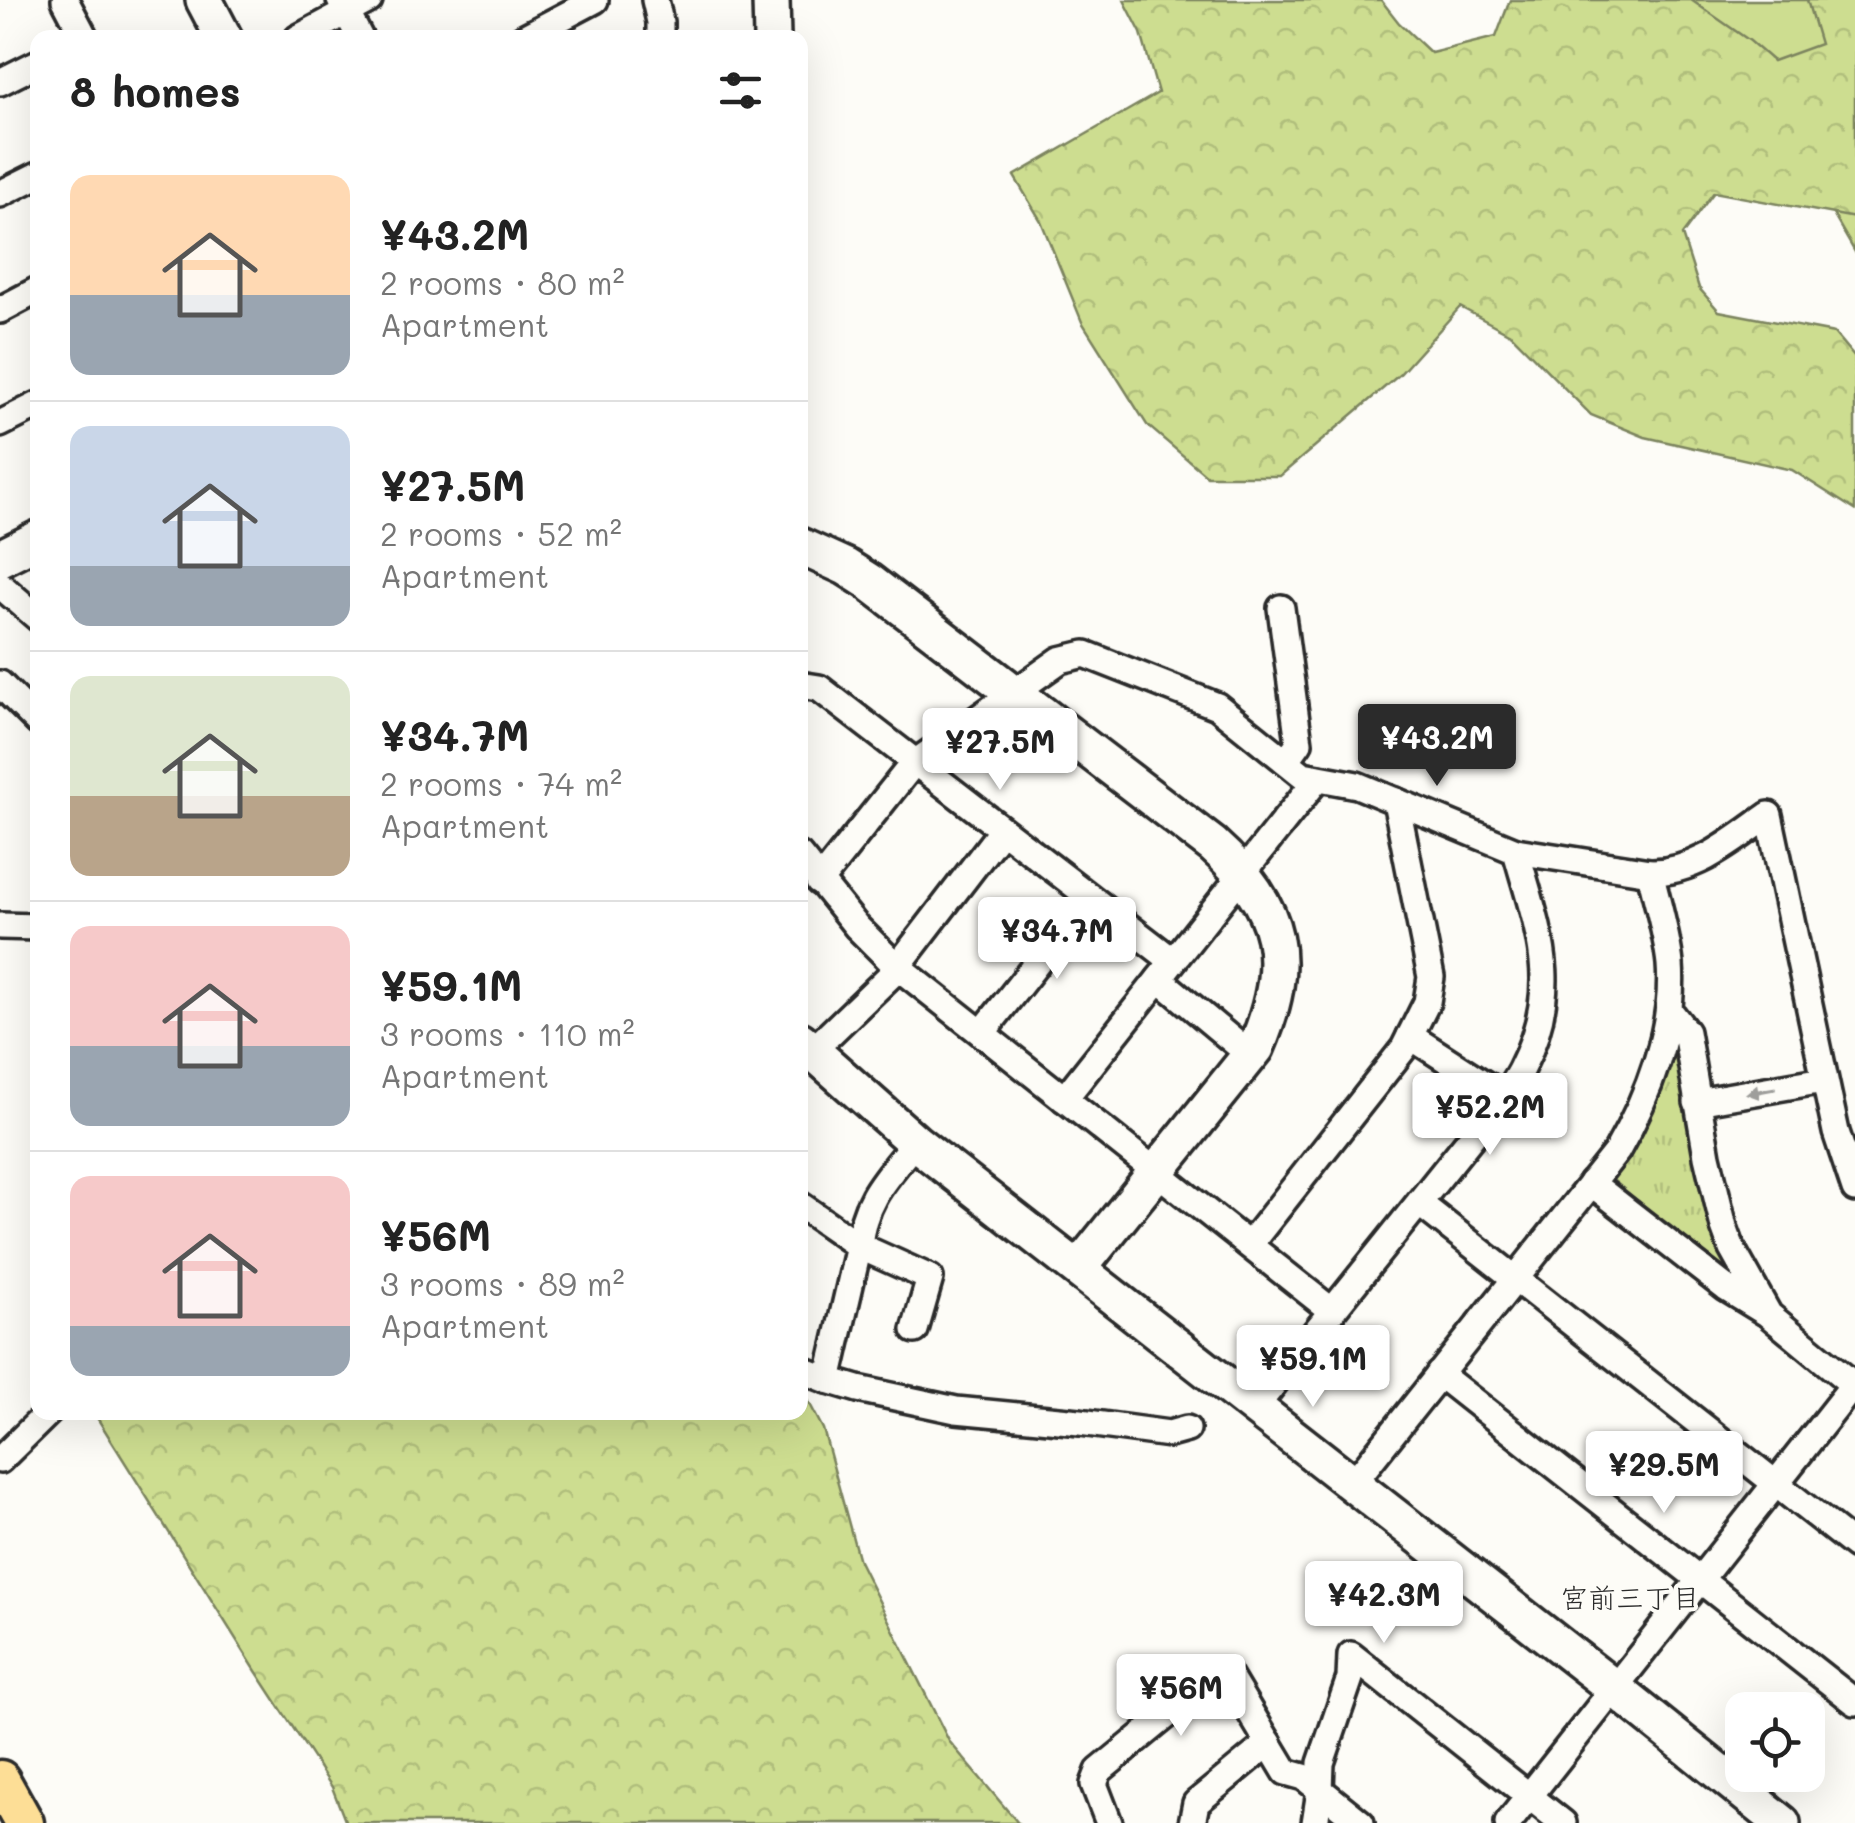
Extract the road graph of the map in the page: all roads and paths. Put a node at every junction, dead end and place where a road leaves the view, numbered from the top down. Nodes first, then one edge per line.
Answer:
1 (66, 0) edge
2 (204, 0) edge
3 (595, 0) edge
4 (654, 0) edge
5 (771, 0) edge
6 (352, 4) edge
7 (81, 30) edge
8 (220, 30) edge
9 (311, 30) edge
10 (358, 30) edge
11 (538, 30) edge
12 (660, 30) edge
13 (772, 30) edge
14 (30, 66) edge
15 (0, 82) edge
16 (30, 178) edge
17 (0, 194) edge
18 (30, 294) edge
19 (0, 310) edge
20 (30, 409) edge
21 (0, 424) edge
22 (30, 542) edge
23 (808, 550) edge
24 (0, 558) edge
25 (0, 585) edge
26 (1281, 608) dead end
27 (30, 611) edge
28 (0, 684) edge
29 (808, 686) edge
30 (1014, 693) junction
31 (30, 714) edge
32 (1286, 761) junction
33 (916, 763) junction
34 (1318, 778) junction
35 (1396, 801) junction
36 (1002, 830) junction
37 (1516, 852) junction
38 (808, 867) edge
39 (1650, 872) junction
40 (1242, 874) junction
41 (819, 882) junction
42 (1089, 897) junction
43 (0, 926) edge
44 (30, 927) edge
45 (898, 967) junction
46 (1166, 971) junction
47 (1669, 1010) junction
48 (982, 1033) junction
49 (1410, 1036) junction
50 (808, 1043) edge
51 (808, 1049) edge
52 (1250, 1055) junction
53 (1824, 1080) junction
54 (1503, 1096) junction
55 (1064, 1098) junction
56 (1698, 1102) junction
57 (915, 1142) junction
58 (1157, 1172) junction
59 (1592, 1183) junction
60 (1855, 1189) edge
61 (1419, 1204) junction
62 (808, 1211) edge
63 (1249, 1244) junction
64 (859, 1246) junction
65 (1079, 1268) junction
66 (1515, 1279) junction
67 (1332, 1311) junction
68 (1769, 1315) junction
69 (915, 1330) dead end
70 (808, 1372) edge
71 (1439, 1374) junction
72 (828, 1380) junction
73 (1855, 1385) edge
74 (1256, 1406) junction
75 (41, 1420) edge
76 (1187, 1429) dead end
77 (0, 1460) edge
78 (1353, 1483) junction
79 (1776, 1484) junction
80 (1855, 1546) edge
81 (1700, 1579) junction
82 (1614, 1688) junction
83 (1855, 1702) edge
84 (1269, 1743) junction
85 (0, 1780) edge
86 (1320, 1791) junction
87 (1529, 1796) junction
88 (24, 1823) edge
89 (1110, 1823) edge
90 (1192, 1823) edge
91 (1315, 1823) edge
92 (1361, 1823) edge
93 (1508, 1823) edge
94 (1563, 1823) edge
95 (1782, 1823) edge

1 - 7 street
2 - 8 street
3 - 11 street
4 - 12 street
5 - 13 street
6 - 9 street
6 - 10 street
14 - 15 street
16 - 17 street
18 - 19 street
20 - 21 street
22 - 24 street
23 - 30 street
25 - 27 street
26 - 32 street
28 - 31 street
29 - 33 street
30 - 32 street
30 - 33 street
30 - 40 street
32 - 34 street
33 - 36 street
33 - 41 street
34 - 35 street
34 - 40 street
35 - 37 street
35 - 49 street
36 - 42 street
36 - 45 street
37 - 39 street
37 - 54 street
38 - 41 street
39 - 47 street
39 - 53 street
40 - 46 street
40 - 52 street
41 - 45 street
42 - 46 street
42 - 48 street
43 - 44 street
45 - 48 street
45 - 50 street
46 - 52 street
46 - 55 street
47 - 56 street
47 - 59 street
48 - 55 street
49 - 54 street
49 - 63 street
51 - 57 street
52 - 58 street
53 -> 56 street
53 - 60 street
54 - 61 street
55 - 58 street
56 - 68 street
57 - 64 street
57 - 65 street
58 - 63 street
58 - 65 street
59 - 66 street
59 - 68 street
61 - 66 street
61 - 67 street
62 - 64 street
63 - 67 street
64 - 69 street
64 - 72 street
65 - 74 street
66 - 71 street
66 - 79 street
67 - 74 street
68 - 73 street
70 - 72 street
71 - 78 street
71 - 81 street
72 - 76 street
73 - 79 street
74 - 78 street
75 - 77 street
78 - 82 street
79 - 80 street
79 - 81 street
81 - 82 street
81 - 83 street
82 - 87 street
82 - 95 street
84 - 86 street
84 - 89 street
84 - 90 street
85 - 88 main road
86 - 87 street
86 - 91 street
86 - 92 street
87 - 93 street
87 - 94 street

